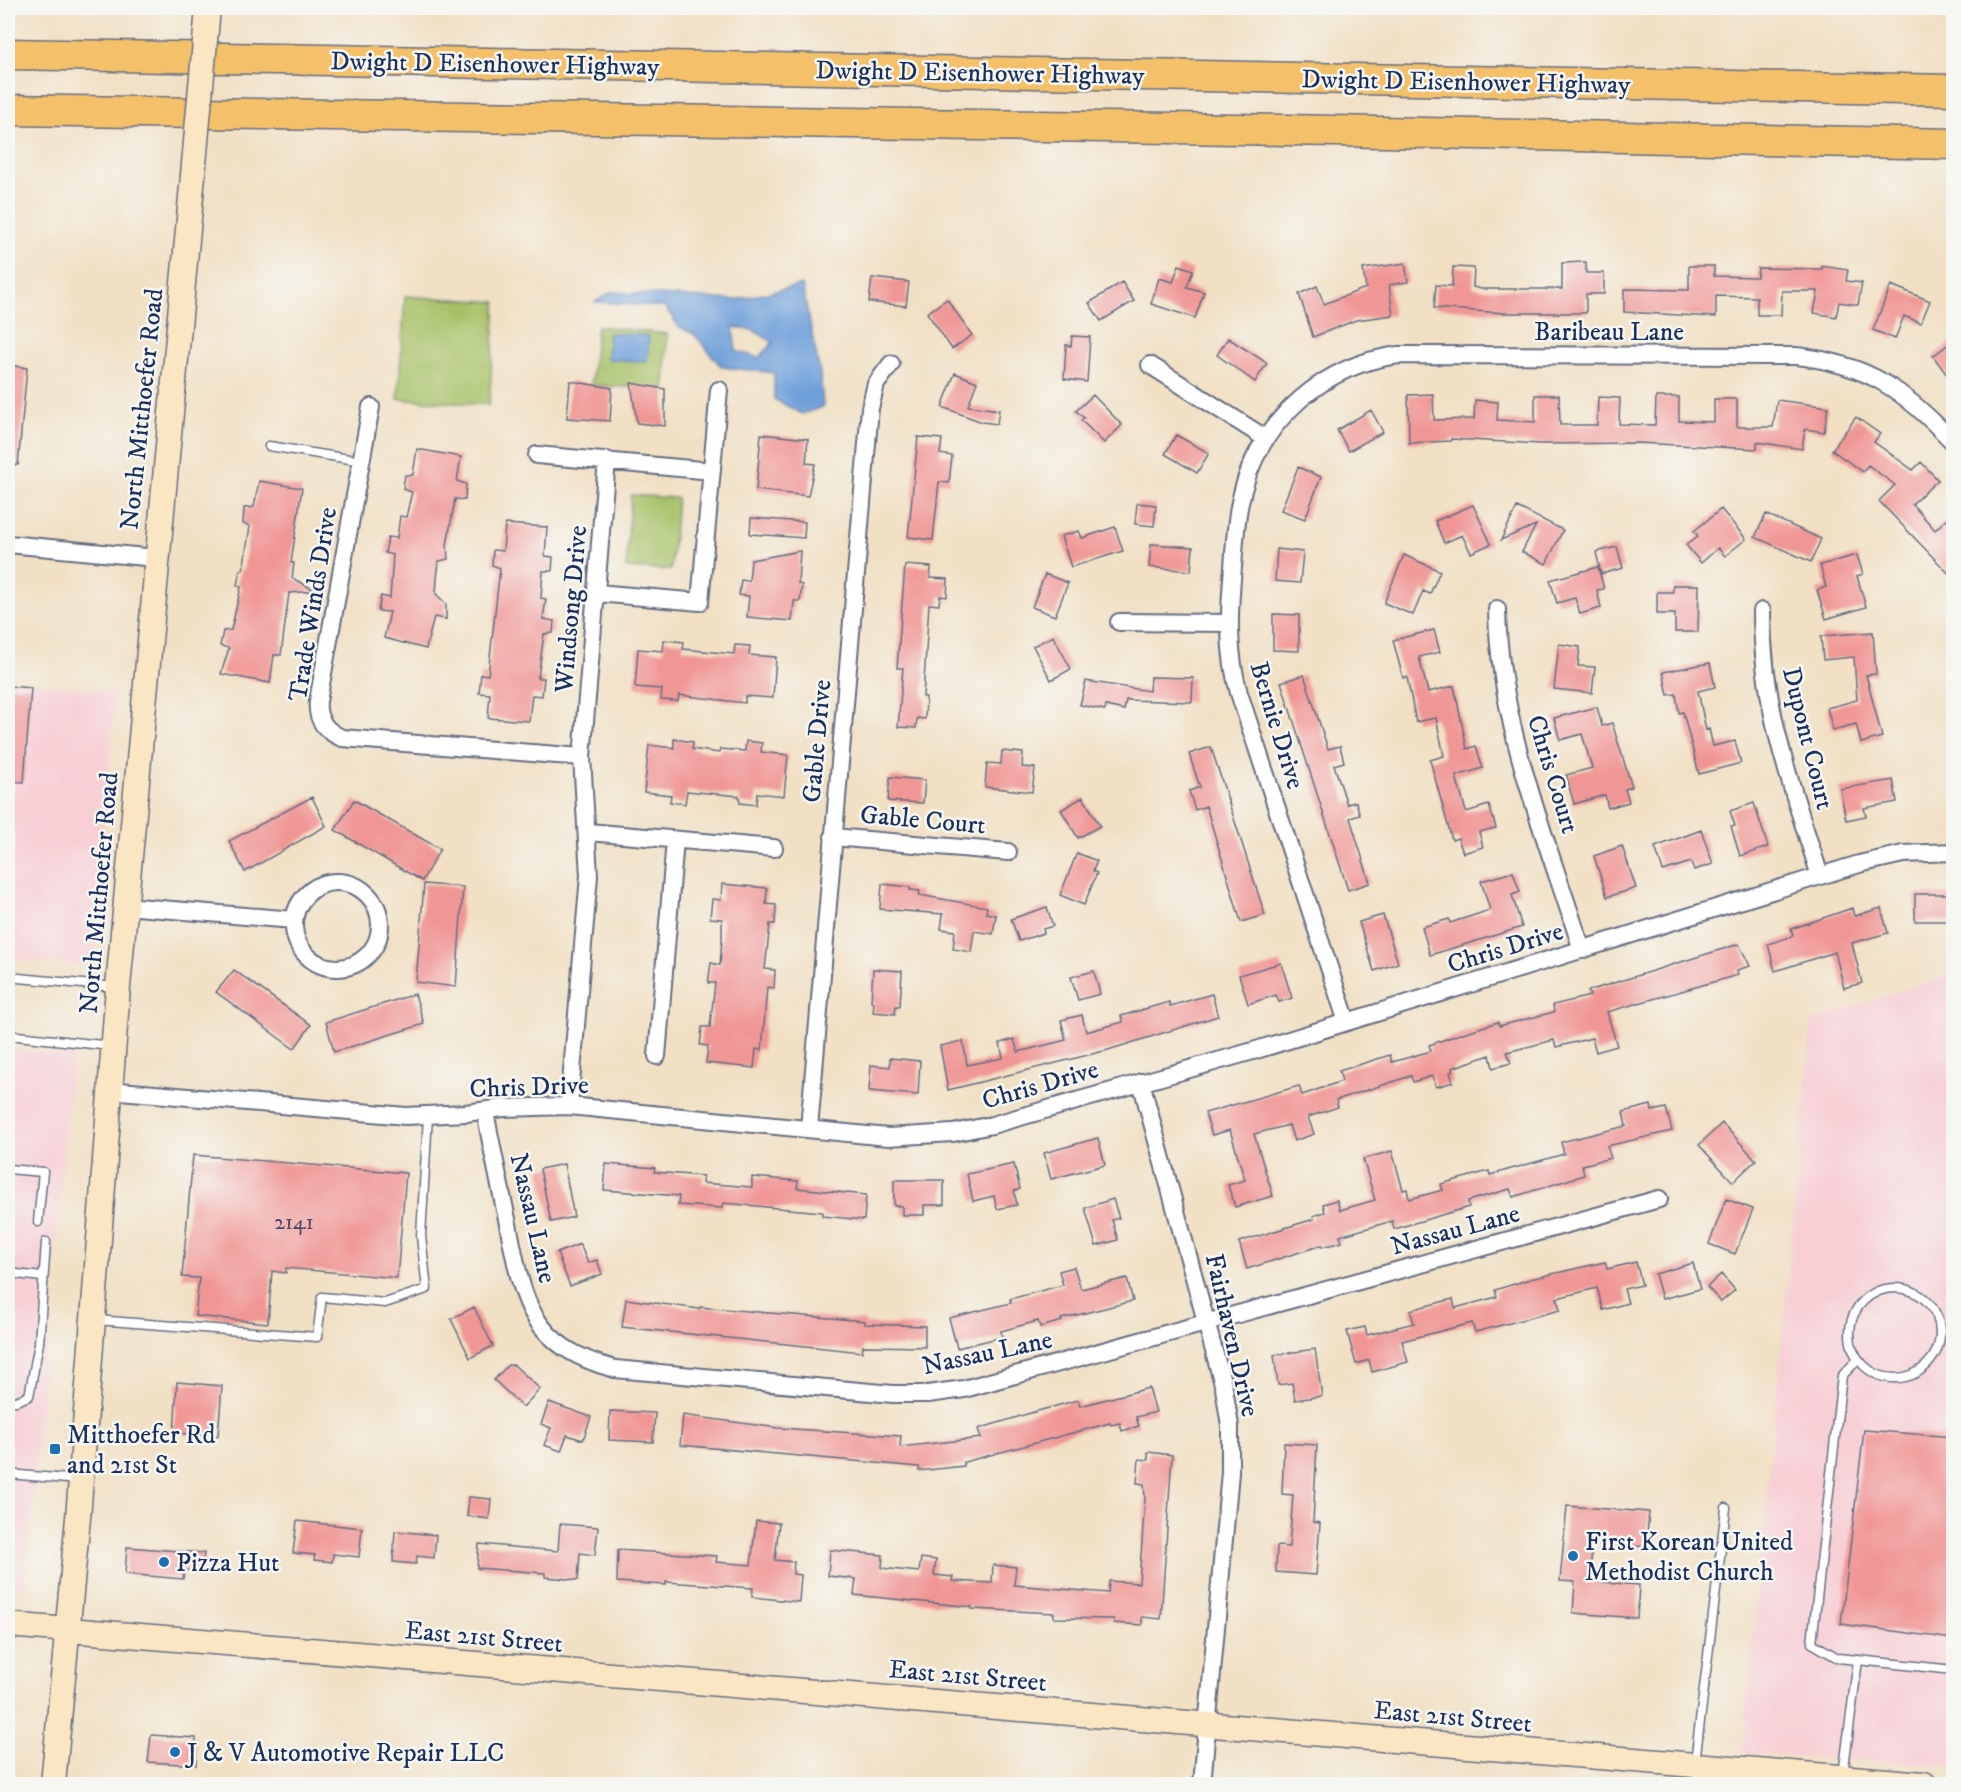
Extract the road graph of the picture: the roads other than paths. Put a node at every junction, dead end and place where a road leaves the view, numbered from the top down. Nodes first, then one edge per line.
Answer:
1 (208, 8) edge
2 (8, 54) edge
3 (1953, 90) edge
4 (8, 110) edge
5 (1953, 144) edge
6 (891, 364) dead end
7 (1150, 365) dead end
8 (719, 390) dead end
9 (371, 407) dead end
10 (1265, 438) junction
11 (1953, 443) edge
12 (269, 446) dead end
13 (537, 455) dead end
14 (607, 460) junction
15 (362, 461) junction
16 (711, 471) junction
17 (8, 544) edge
18 (156, 558) junction
19 (597, 593) junction
20 (1497, 609) dead end
21 (1762, 611) dead end
22 (1119, 622) dead end
23 (1229, 624) junction
24 (582, 757) junction
25 (588, 832) junction
26 (834, 837) junction
27 (675, 840) junction
28 (774, 848) dead end
29 (1008, 852) dead end
30 (1953, 852) edge
31 (1820, 876) junction
32 (125, 906) junction
33 (294, 920) junction
34 (1582, 950) junction
35 (8, 977) edge
36 (118, 987) junction
37 (8, 989) edge
38 (1347, 1022) junction
39 (8, 1035) edge
40 (113, 1046) junction
41 (657, 1056) dead end
42 (1141, 1082) junction
43 (109, 1090) junction
44 (569, 1106) junction
45 (485, 1112) junction
46 (428, 1116) junction
47 (809, 1129) junction
48 (8, 1169) edge
49 (1659, 1199) dead end
50 (38, 1222) dead end
51 (46, 1242) dead end
52 (8, 1273) edge
53 (42, 1277) junction
54 (93, 1320) junction
55 (1206, 1324) junction
56 (1858, 1359) junction
57 (8, 1401) edge
58 (8, 1474) edge
59 (81, 1481) junction
60 (1726, 1508) dead end
61 (8, 1625) edge
62 (68, 1631) junction
63 (1858, 1660) junction
64 (1953, 1670) edge
65 (1207, 1724) junction
66 (1695, 1765) junction
67 (1857, 1780) edge
68 (53, 1785) edge
69 (1202, 1785) edge
70 (1924, 1785) edge

1 - 18 main road, North Mitthoefer Road, bridge
2 - 3 highway, Dwight D Eisenhower Highway
4 - 5 highway, Dwight D Eisenhower Highway
6 - 26 street, Gable Drive
7 - 10 street
8 - 16 street
9 - 15 street, Trade Winds Drive
10 - 11 street, Baribeau Lane
10 - 23 street, Bernie Drive
12 - 15 lane
13 - 14 street
14 - 16 street
14 - 19 street, Windsong Drive
15 - 24 street, Trade Winds Drive
16 - 19 street
17 - 18 street
18 - 32 main road, North Mitthoefer Road
19 - 24 street, Windsong Drive
20 - 34 street, Chris Court
21 - 31 street, Dupont Court
22 - 23 street
23 - 38 street, Bernie Drive
24 - 25 street, Windsong Drive
25 - 27 street
25 - 44 street, Windsong Drive
26 - 29 street, Gable Court
26 - 47 street, Gable Drive
27 - 28 street
27 - 41 street
30 - 31 street, Chris Drive
31 - 34 street, Chris Drive
32 - 33 street
32 - 36 main road, North Mitthoefer Road
33 - 33 street
34 - 38 street, Chris Drive
35 - 36 lane
35 - 37 lane
36 - 40 main road, North Mitthoefer Road
38 - 42 street, Chris Drive
39 - 40 lane
40 - 43 main road, North Mitthoefer Road
42 - 47 street, Chris Drive
42 - 55 street, Fairhaven Drive
43 - 46 street, Chris Drive
43 - 54 main road, North Mitthoefer Road
44 - 45 street, Chris Drive
44 - 47 street, Chris Drive
45 - 46 street, Chris Drive
45 - 55 street, Nassau Lane
46 - 54 lane
48 - 50 lane
49 - 55 street, Nassau Lane
51 - 53 lane
52 - 53 lane
53 - 57 lane
54 - 59 main road, North Mitthoefer Road
55 - 65 street, Fairhaven Drive
56 - 56 lane
56 - 63 lane
58 - 59 lane
59 - 62 main road, North Mitthoefer Road
60 - 66 lane
61 - 62 main road, East 21st Street
62 - 65 main road, East 21st Street
62 - 68 main road, North Mitthoefer Road
63 - 64 lane
63 - 67 lane
65 - 66 main road, East 21st Street
65 - 69 street, Fairhaven Drive
66 - 67 main road, East 21st Street
67 - 70 main road, East 21st Street

